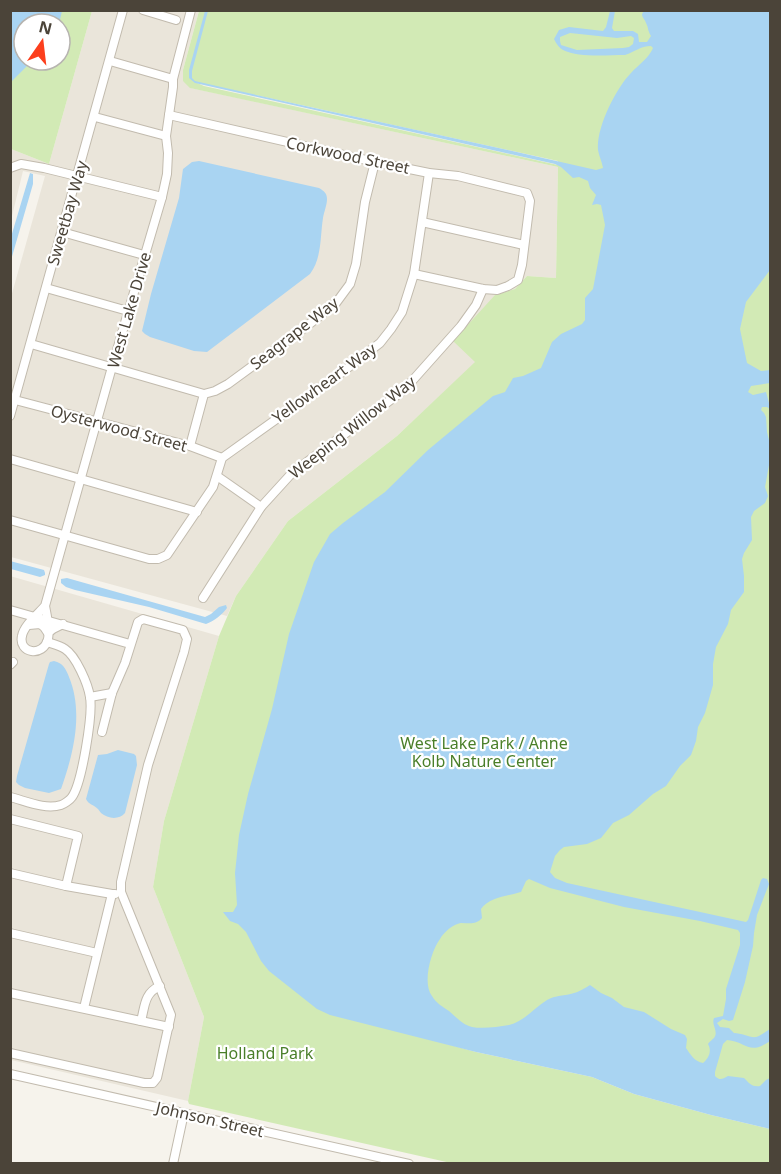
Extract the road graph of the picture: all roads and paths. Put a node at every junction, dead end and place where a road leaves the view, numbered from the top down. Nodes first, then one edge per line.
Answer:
1 (123, 10) edge
2 (143, 10) edge
3 (191, 10) edge
4 (176, 20) dead end
5 (110, 61) junction
6 (172, 79) junction
7 (169, 115) junction
8 (95, 117) junction
9 (166, 136) junction
10 (375, 162) junction
11 (10, 168) edge
12 (429, 173) junction
13 (78, 176) junction
14 (162, 197) junction
15 (422, 222) junction
16 (62, 232) junction
17 (524, 245) junction
18 (144, 255) junction
19 (414, 274) junction
20 (46, 288) junction
21 (483, 289) junction
22 (128, 311) junction
23 (31, 344) junction
24 (112, 367) junction
25 (204, 394) junction
26 (15, 400) junction
27 (10, 416) edge
28 (97, 422) junction
29 (190, 446) junction
30 (222, 458) junction
31 (10, 459) edge
32 (217, 476) junction
33 (81, 479) junction
34 (261, 507) junction
35 (197, 512) junction
36 (10, 520) edge
37 (65, 536) junction
38 (203, 598) dead end
39 (45, 606) junction
40 (14, 611) edge
41 (36, 616) junction
42 (47, 620) junction
43 (63, 624) junction
44 (27, 627) junction
45 (48, 637) junction
46 (130, 644) junction
47 (112, 693) junction
48 (90, 697) junction
49 (102, 732) dead end
50 (10, 798) edge
51 (10, 819) edge
52 (10, 873) edge
53 (66, 886) junction
54 (121, 892) junction
55 (112, 894) junction
56 (10, 933) edge
57 (97, 953) junction
58 (160, 986) junction
59 (10, 993) edge
60 (84, 1008) junction
61 (141, 1021) junction
62 (169, 1027) junction
63 (10, 1053) edge
64 (10, 1074) edge
65 (184, 1113) junction
66 (173, 1164) edge
67 (409, 1164) edge

1 - 5 street, Sweetbay Way
2 - 4 street
3 - 6 street, West Lake Drive
5 - 6 street
5 - 8 street, Sweetbay Way
6 - 7 street, West Lake Drive
7 - 9 street, West Lake Drive
7 - 10 street, Corkwood Street
8 - 9 street
8 - 13 street, Sweetbay Way
9 - 14 street, West Lake Drive
10 - 12 street, Corkwood Street
10 - 25 street, Seagrape Way
11 - 13 street
12 - 15 street, Yellowheart Way
12 - 17 street, Corkwood Street
13 - 14 street
13 - 16 street, Sweetbay Way
14 - 18 street, West Lake Drive
15 - 17 street
15 - 19 street, Yellowheart Way
16 - 18 street
16 - 20 street, Sweetbay Way
17 - 21 street
18 - 22 street, West Lake Drive
19 - 21 street
19 - 30 street, Yellowheart Way
20 - 22 street
20 - 23 street, Sweetbay Way
21 - 34 street, Weeping Willow Way
22 - 24 street, West Lake Drive
23 - 24 street
23 - 26 street, Sweetbay Way
24 - 25 street
24 - 28 street, West Lake Drive
25 - 29 street
26 - 27 street, Sweetbay Way
26 - 28 street, Oysterwood Street
28 - 29 street, Oysterwood Street
28 - 33 street, West Lake Drive
29 - 30 street, Oysterwood Street
30 - 32 street
31 - 33 street
32 - 34 street
32 - 35 street
33 - 35 street
33 - 37 street, West Lake Drive
34 - 38 street, Weeping Willow Way
35 - 37 street
36 - 37 street
37 - 39 street, West Lake Drive
39 - 41 street, West Lake Drive
39 - 42 street, West Lake Drive
40 - 41 street
40 - 44 street
41 - 42 street
41 - 44 street, West Lake Drive
42 - 43 street
42 - 45 street, West Lake Drive
43 - 45 street
43 - 46 street
44 - 45 street
44 - 45 street
45 - 48 street
46 - 47 street
46 - 54 street
47 - 48 street
47 - 49 street
48 - 50 street
51 - 53 street
52 - 53 street
53 - 55 street
54 - 55 street
54 - 58 street
55 - 57 street
56 - 57 street
57 - 60 street
58 - 61 street
58 - 62 street
59 - 60 street
60 - 61 street
61 - 62 street
62 - 63 street
64 - 65 street, Johnson Street
65 - 66 street
65 - 67 street, Johnson Street

